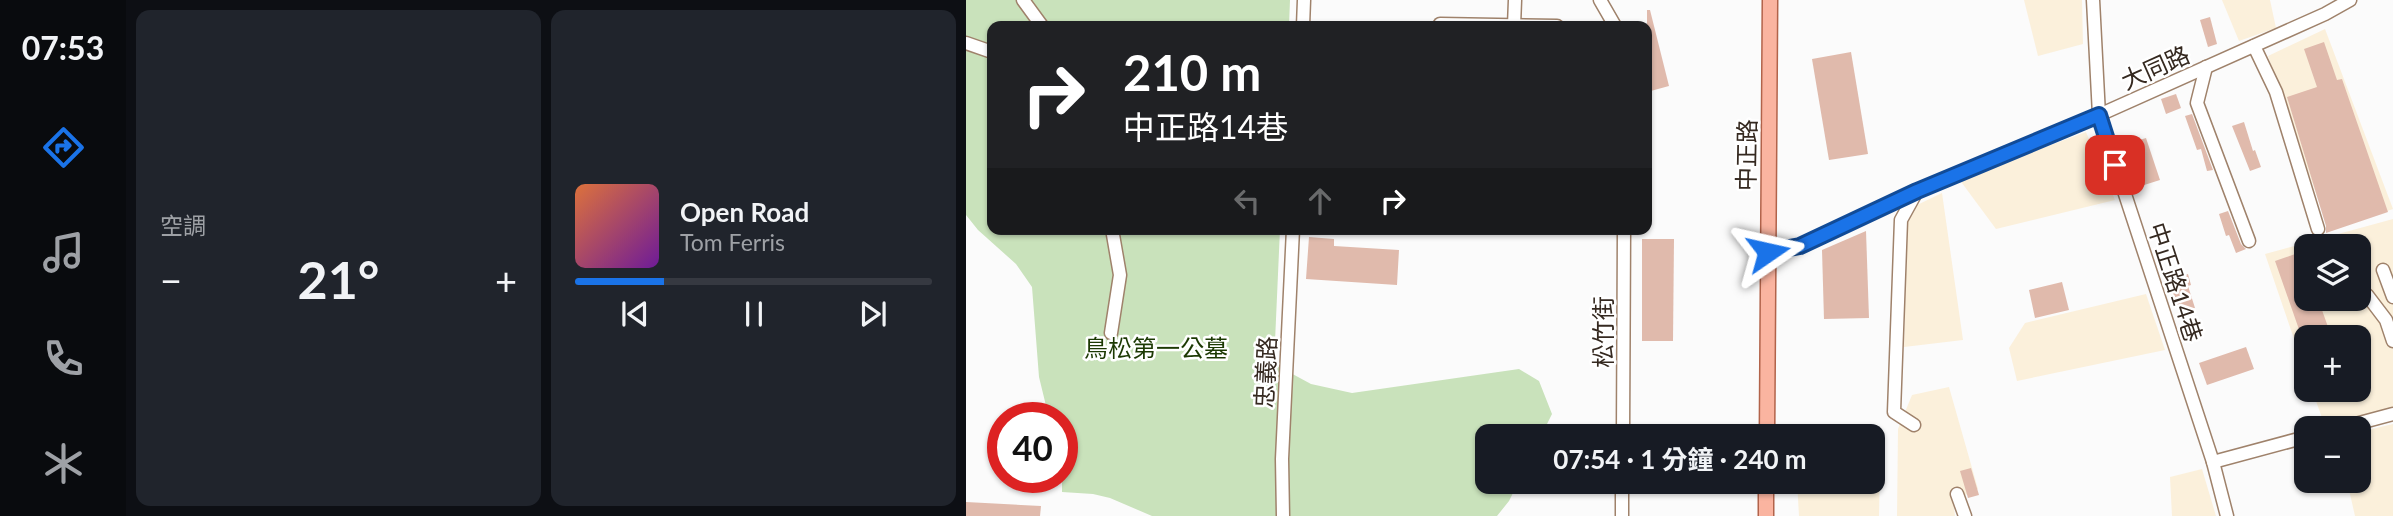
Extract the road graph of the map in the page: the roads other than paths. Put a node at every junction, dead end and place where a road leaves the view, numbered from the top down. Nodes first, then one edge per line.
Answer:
1 (1023, 0) edge
2 (1304, 0) edge
3 (1516, 0) edge
4 (1600, 0) edge
5 (1770, 0) edge
6 (2093, 0) edge
7 (2328, 0) edge
8 (2350, 0) edge
9 (2325, 14) junction
10 (1038, 21) edge
11 (1303, 21) edge
12 (1514, 21) edge
13 (1612, 21) edge
14 (966, 43) edge
15 (2254, 46) junction
16 (987, 50) edge
17 (2206, 67) junction
18 (2099, 115) junction
19 (1917, 191) junction
20 (2318, 229) dead end
21 (1113, 235) edge
22 (1293, 235) edge
23 (1624, 235) edge
24 (2249, 241) dead end
25 (1768, 252) junction
26 (2384, 270) dead end
27 (2393, 297) edge
28 (2371, 300) edge
29 (1111, 333) dead end
30 (2393, 341) edge
31 (2393, 414) edge
32 (2371, 420) edge
33 (1623, 424) edge
34 (1767, 424) edge
35 (1914, 425) dead end
36 (2294, 440) edge
37 (2213, 462) junction
38 (1622, 494) edge
39 (1766, 494) edge
40 (1957, 494) dead end
41 (1283, 516) edge
42 (1622, 516) edge
43 (1766, 516) edge
44 (1965, 516) edge
45 (2227, 516) edge

1 - 10 street
2 - 11 street
3 - 12 street
4 - 13 street
5 - 25 main road, 中正路
6 - 18 street, 中正路14巷
7 - 9 street
8 - 9 street, 大同路
9 - 15 street, 大同路
14 - 16 street
15 - 17 street, 大同路
15 - 20 street
17 - 18 street, 大同路
17 - 24 street
18 - 19 street, 大同路
18 - 37 street, 中正路14巷
19 - 25 street, 大同路
19 - 35 street
21 - 29 street
22 - 41 street, 忠義路
23 - 33 street, 松竹街
25 - 34 main road, 中正路
26 - 27 street
28 - 30 street
31 - 32 street
36 - 37 street
37 - 45 street, 中正路14巷
38 - 42 street
39 - 43 main road
40 - 44 street

